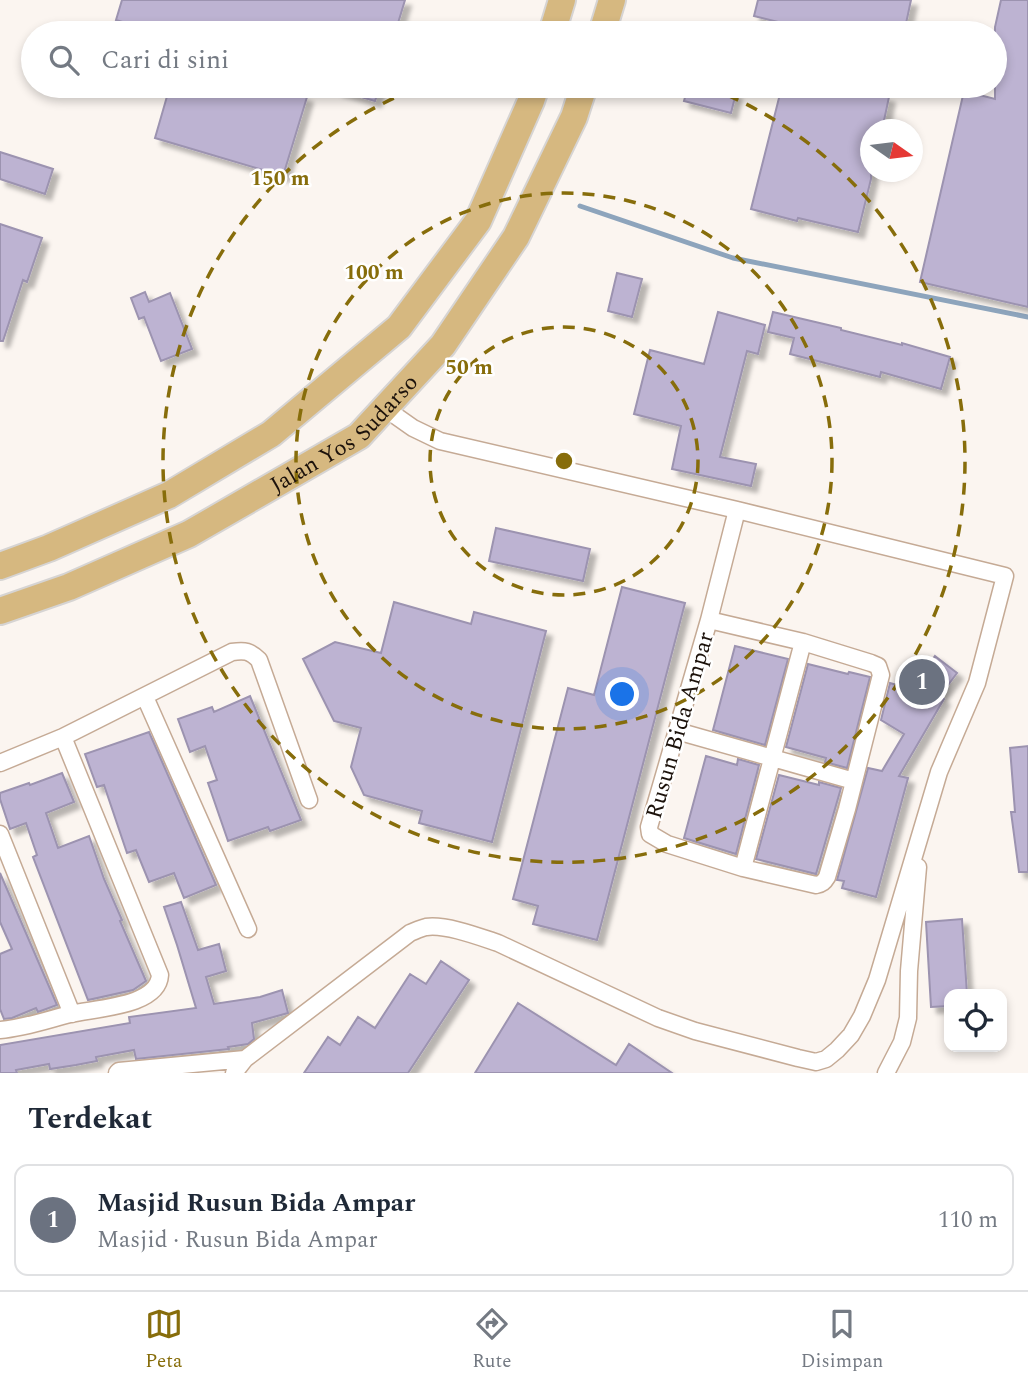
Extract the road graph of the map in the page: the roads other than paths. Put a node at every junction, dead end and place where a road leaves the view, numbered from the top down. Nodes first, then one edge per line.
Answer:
1 (562, 0) edge
2 (612, 0) edge
3 (556, 21) edge
4 (605, 21) edge
5 (532, 98) edge
6 (580, 98) edge
7 (462, 242) junction
8 (498, 263) junction
9 (386, 409) junction
10 (737, 510) junction
11 (0, 566) edge
12 (0, 611) edge
13 (709, 620) junction
14 (803, 642) junction
15 (145, 697) junction
16 (677, 731) junction
17 (63, 737) junction
18 (772, 758) junction
19 (0, 763) edge
20 (854, 781) junction
21 (309, 800) dead end
22 (0, 834) edge
23 (920, 834) junction
24 (743, 868) junction
25 (248, 929) dead end
26 (72, 1014) junction
27 (0, 1030) edge
28 (245, 1059) junction
29 (115, 1072) edge
30 (234, 1073) edge
31 (886, 1073) edge

1 - 3 main road
2 - 4 main road
5 - 7 main road, Jalan Yos Sudarso
6 - 8 main road, Jalan Yos Sudarso
7 - 8 main road
7 - 11 main road, Jalan Yos Sudarso
8 - 9 main road, Jalan Yos Sudarso
9 - 10 street
9 - 12 main road, Jalan Yos Sudarso
10 - 13 street, Rusun Bida Ampar
10 - 23 street
13 - 14 street, Rusun Bida Ampar
13 - 16 street, Rusun Bida Ampar
14 - 18 street
14 - 20 street, Rusun Bida Ampar
15 - 17 street
15 - 21 street
15 - 25 street
16 - 18 street
16 - 24 street, Rusun Bida Ampar
17 - 19 street
17 - 26 street
18 - 20 street
18 - 24 street
20 - 24 street, Rusun Bida Ampar
22 - 26 street
23 - 28 street
23 - 31 street
26 - 27 street
28 - 29 street
28 - 30 street

